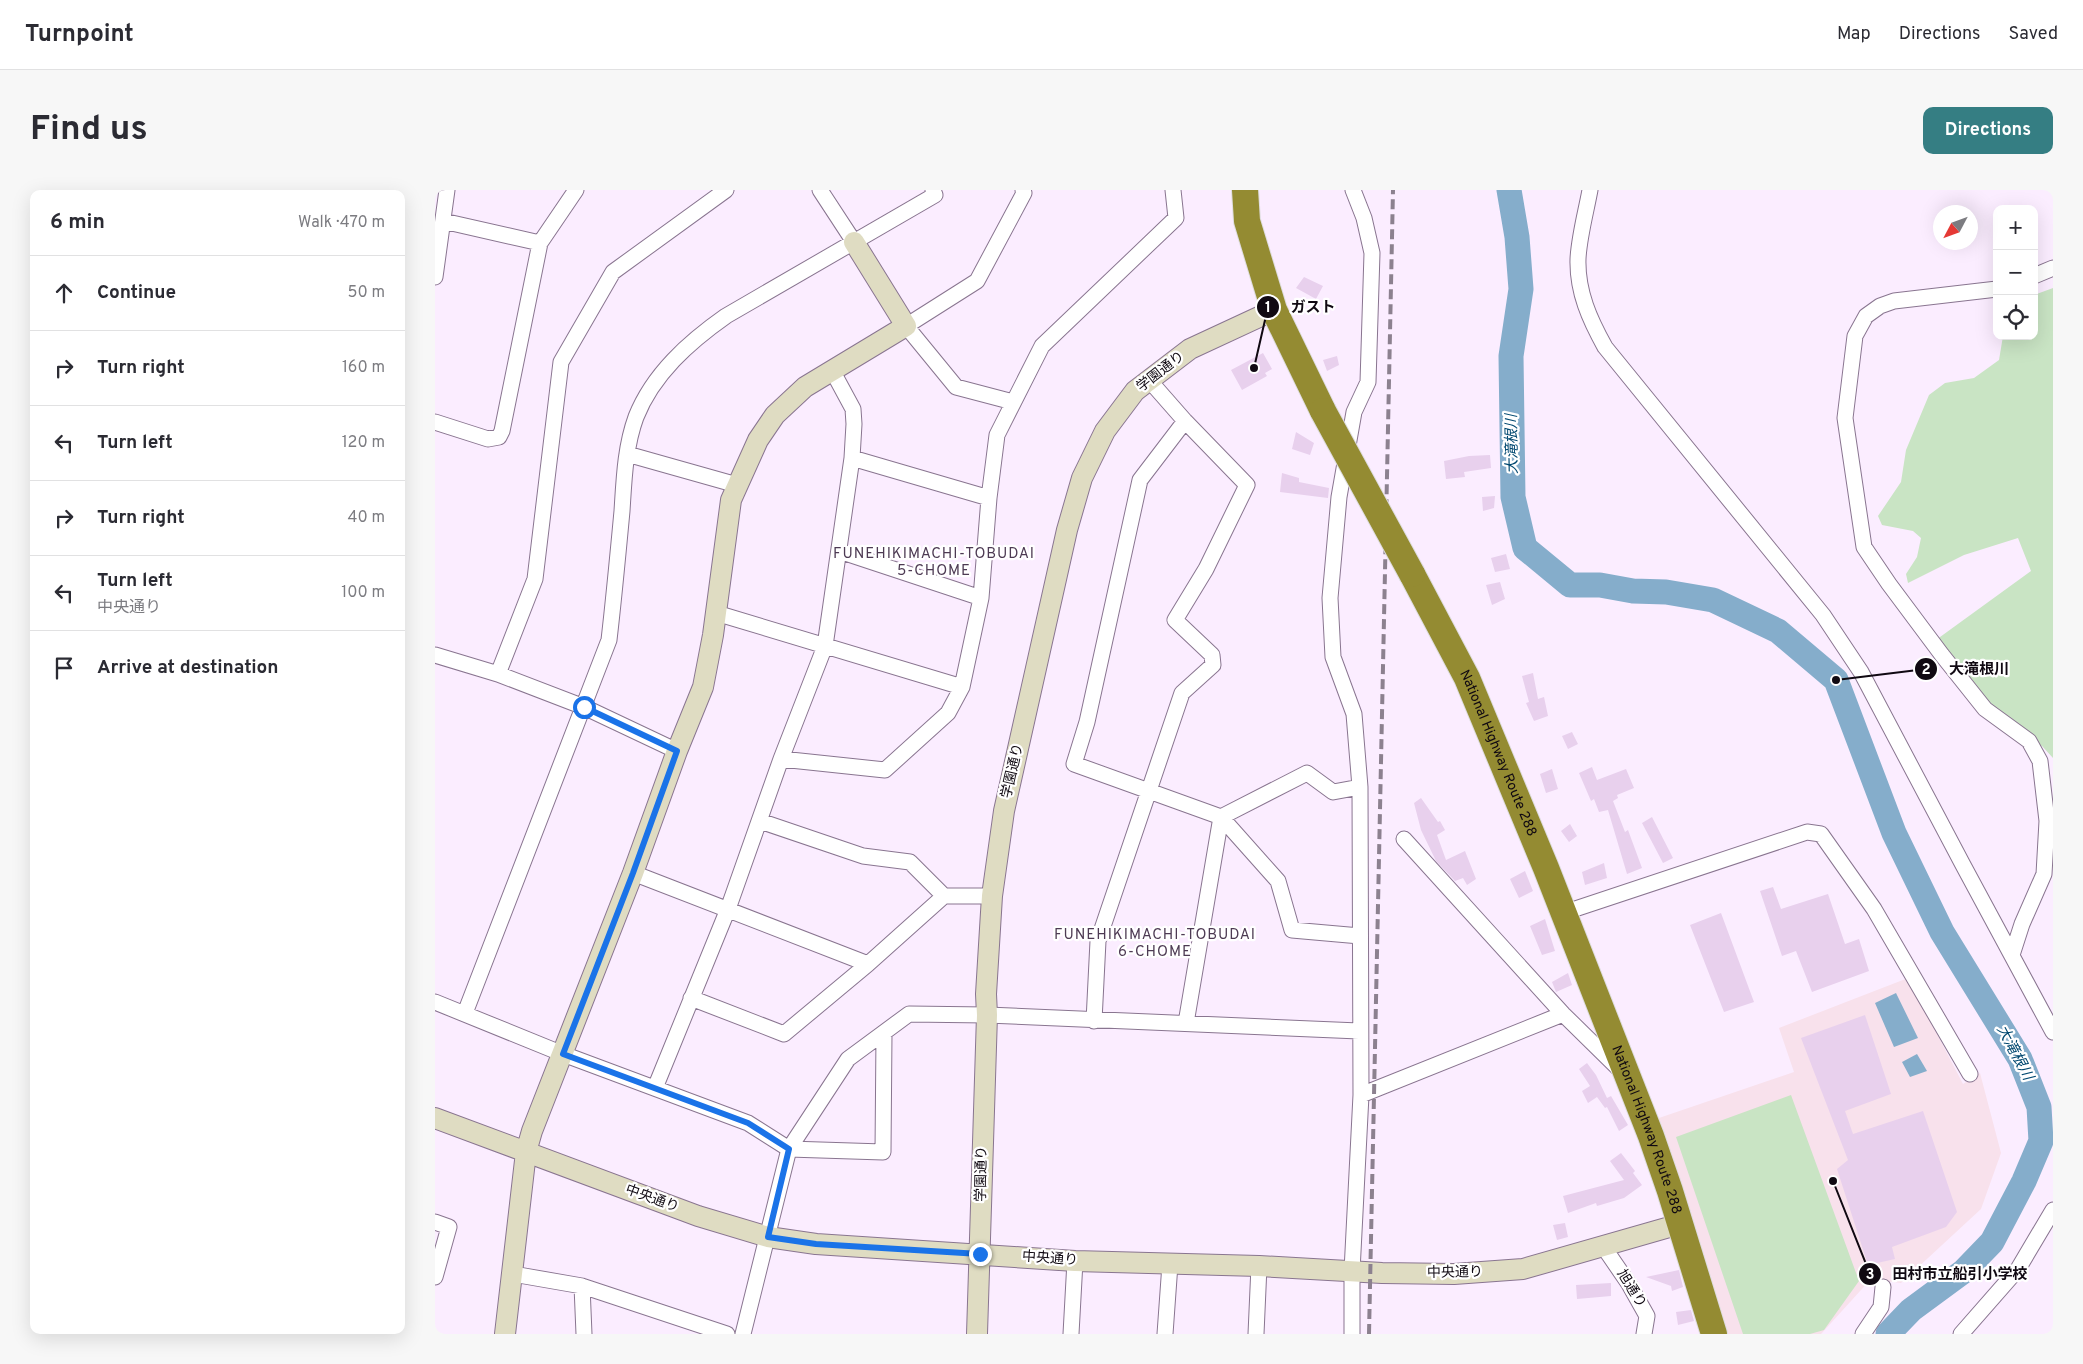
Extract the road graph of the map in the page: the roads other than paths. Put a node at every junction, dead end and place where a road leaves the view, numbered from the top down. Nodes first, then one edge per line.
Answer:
1 (447, 190) edge
2 (576, 190) edge
3 (726, 190) edge
4 (820, 190) edge
5 (933, 190) edge
6 (1023, 190) edge
7 (1173, 190) edge
8 (1245, 190) edge
9 (1353, 190) edge
10 (1590, 190) edge
11 (443, 221) junction
12 (854, 242) junction
13 (540, 243) junction
14 (2053, 268) edge
15 (2038, 274) edge
16 (435, 277) edge
17 (1993, 289) edge
18 (1274, 310) junction
19 (906, 326) junction
20 (833, 372) junction
21 (1149, 380) junction
22 (1013, 402) junction
23 (1185, 421) junction
24 (435, 422) edge
25 (627, 454) junction
26 (852, 458) junction
27 (737, 485) junction
28 (989, 498) junction
29 (839, 551) junction
30 (981, 598) junction
31 (716, 613) junction
32 (825, 646) junction
33 (435, 655) edge
34 (498, 674) junction
35 (963, 687) junction
36 (584, 707) junction
37 (677, 751) junction
38 (781, 759) junction
39 (1360, 787) junction
40 (1149, 790) junction
41 (1221, 817) junction
42 (760, 821) junction
43 (1404, 839) dead end
44 (633, 873) junction
45 (943, 896) junction
46 (992, 896) junction
47 (728, 909) junction
48 (1563, 913) junction
49 (1360, 936) junction
50 (2012, 955) junction
51 (868, 964) junction
52 (691, 998) junction
53 (435, 1002) edge
54 (465, 1013) junction
55 (1563, 1014) junction
56 (987, 1015) junction
57 (1093, 1021) junction
58 (1186, 1023) junction
59 (1359, 1031) junction
60 (2053, 1032) edge
61 (884, 1034) junction
62 (563, 1054) junction
63 (1970, 1074) dead end
64 (1628, 1078) junction
65 (655, 1088) junction
66 (1361, 1095) junction
67 (435, 1118) edge
68 (789, 1149) junction
69 (526, 1152) junction
70 (2053, 1210) edge
71 (435, 1222) edge
72 (1681, 1224) junction
73 (768, 1237) junction
74 (1603, 1246) junction
75 (980, 1254) junction
76 (1075, 1261) junction
77 (1170, 1264) junction
78 (1259, 1266) junction
79 (1352, 1271) junction
80 (513, 1274) junction
81 (435, 1277) edge
82 (582, 1286) junction
83 (1883, 1287) dead end
84 (505, 1334) edge
85 (584, 1334) edge
86 (727, 1334) edge
87 (743, 1334) edge
88 (977, 1334) edge
89 (1071, 1334) edge
90 (1165, 1334) edge
91 (1256, 1334) edge
92 (1352, 1334) edge
93 (1644, 1334) edge
94 (1714, 1334) edge
95 (1863, 1334) edge
96 (1961, 1334) edge

1 - 11 street
2 - 13 street
3 - 34 street
4 - 12 street
5 - 12 street
6 - 19 street
7 - 22 street
8 - 18 highway, National Highway Route 288
9 - 39 street
10 - 50 street
11 - 13 street
11 - 16 street
12 - 19 street
12 - 25 street
13 - 24 street
14 - 15 street
17 - 50 street
18 - 21 street, 学園通り
18 - 48 highway, National Highway Route 288, bridge
19 - 20 street
19 - 22 street
20 - 26 street
20 - 27 street
21 - 23 street
21 - 46 street, 学園通り
22 - 28 street
23 - 40 street
23 - 40 street
25 - 27 street
25 - 36 street
26 - 28 street
26 - 29 street
27 - 31 street
28 - 30 street
29 - 30 street
29 - 32 street
30 - 35 street
31 - 32 street
31 - 37 street
32 - 35 street
32 - 38 street
33 - 34 street
34 - 36 street
35 - 38 street
36 - 37 street
36 - 54 street
37 - 44 street
38 - 42 street
39 - 41 street
39 - 49 street
40 - 41 street
40 - 57 street
41 - 49 street
41 - 58 street
42 - 45 street
42 - 47 street
43 - 55 street
44 - 47 street
44 - 62 street
45 - 46 street
45 - 51 street
46 - 56 street, 学園通り
47 - 51 street
47 - 52 street
48 - 63 street
48 - 64 highway, National Highway Route 288
49 - 59 street
50 - 60 street
51 - 52 street
52 - 65 street
53 - 54 street
54 - 62 street
55 - 64 street
55 - 66 street
56 - 57 street
56 - 61 street
56 - 75 street, 学園通り
57 - 58 street
58 - 59 street
59 - 66 street
61 - 68 street
61 - 68 street
62 - 65 street
62 - 69 street
64 - 72 highway, National Highway Route 288
65 - 68 street
66 - 79 street
67 - 69 street, 中央通り
68 - 73 street
69 - 73 street, 中央通り
69 - 80 street
70 - 96 street
71 - 81 street
72 - 74 street, 中央通り
72 - 94 highway, National Highway Route 288
73 - 75 street, 中央通り
73 - 87 street
74 - 79 street, 中央通り
74 - 93 street, 旭通り
75 - 76 street, 中央通り
75 - 88 street, 学園通り
76 - 77 street, 中央通り
76 - 89 street
77 - 78 street, 中央通り
77 - 90 street
78 - 79 street, 中央通り
78 - 91 street
79 - 92 street
80 - 82 street
80 - 84 street
82 - 85 street
82 - 86 street
83 - 95 street

